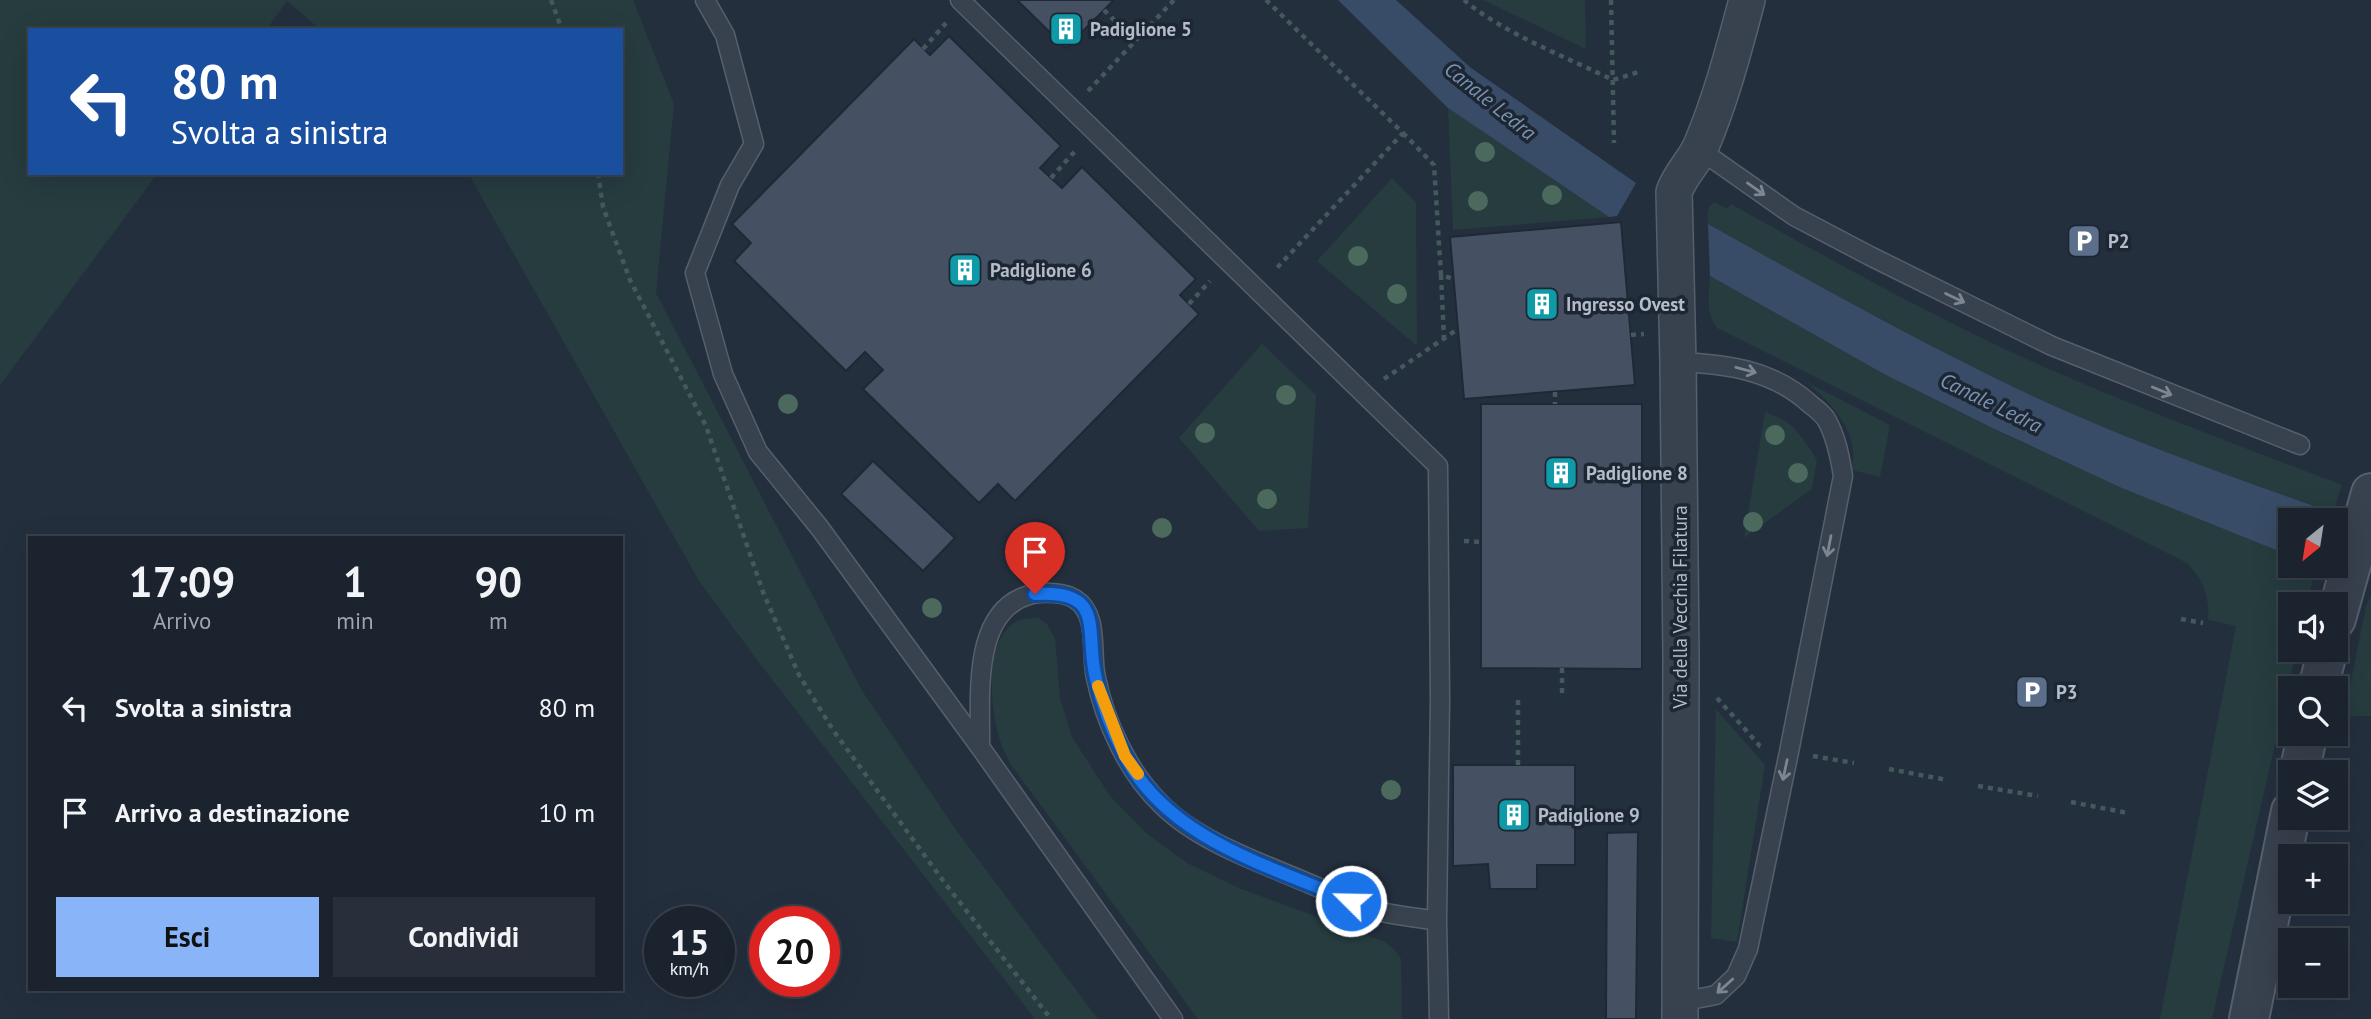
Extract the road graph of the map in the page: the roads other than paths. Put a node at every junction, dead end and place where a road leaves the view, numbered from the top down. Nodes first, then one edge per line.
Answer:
1 (705, 0) edge
2 (1747, 0) edge
3 (962, 2) edge
4 (1700, 150) junction
5 (1678, 362) junction
6 (2300, 445) dead end
7 (2367, 509) edge
8 (2344, 592) edge
9 (980, 747) junction
10 (2287, 830) edge
11 (1437, 921) junction
12 (1680, 1011) edge
13 (1173, 1019) edge
14 (1439, 1019) edge
15 (2249, 1019) edge

1 - 9 lane
2 - 4 street, Via della Vecchia Filatura
3 - 11 lane
4 - 5 street, Via della Vecchia Filatura
4 -> 6 lane
5 - 12 street, Via della Vecchia Filatura
5 -> 12 lane
7 - 8 street
9 - 11 lane
9 - 13 lane
10 - 15 street
11 - 14 lane

